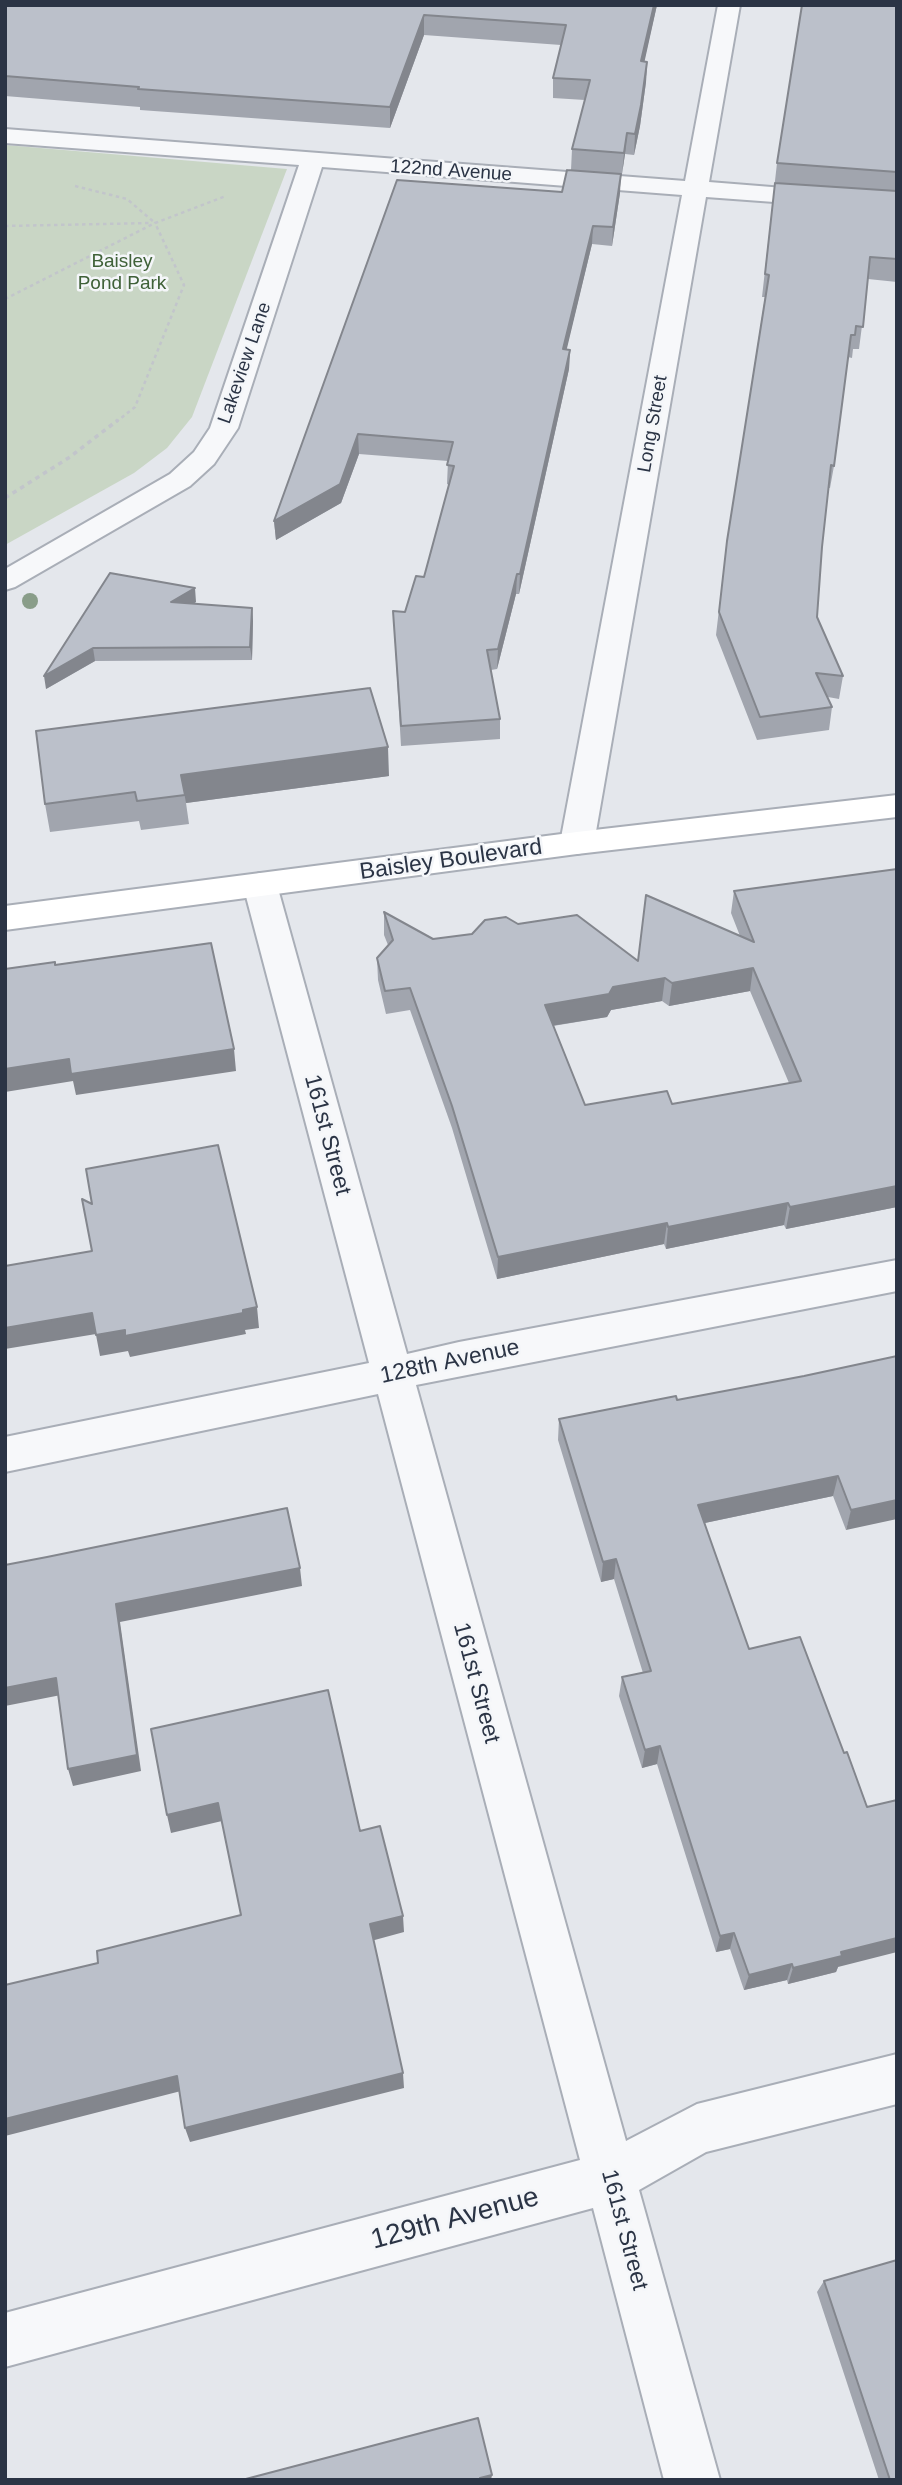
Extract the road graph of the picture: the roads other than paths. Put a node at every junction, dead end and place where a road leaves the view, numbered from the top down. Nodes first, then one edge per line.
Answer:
1 (729, 5) edge
2 (5, 136) edge
3 (312, 160) junction
4 (695, 189) junction
5 (897, 204) edge
6 (5, 581) edge
7 (897, 806) edge
8 (577, 843) junction
9 (260, 885) junction
10 (5, 918) edge
11 (897, 1275) edge
12 (392, 1374) junction
13 (5, 1455) edge
14 (897, 2079) edge
15 (610, 2178) junction
16 (5, 2340) edge
17 (692, 2480) edge

1 - 4 street, Long Street
2 - 3 street, 122nd Avenue
3 - 4 street, 122nd Avenue
3 - 6 street, Lakeview Lane
4 - 5 street, 122nd Avenue
4 - 8 street, Long Street
7 - 8 main road, Baisley Boulevard
8 - 9 main road, Baisley Boulevard
9 - 10 main road, Baisley Boulevard
9 - 12 street, 161st Street
11 - 12 street, 128th Avenue
12 - 13 street, 128th Avenue
12 - 15 street, 161st Street
14 - 15 street, 129th Avenue
15 - 16 street, 129th Avenue
15 - 17 street, 161st Street

